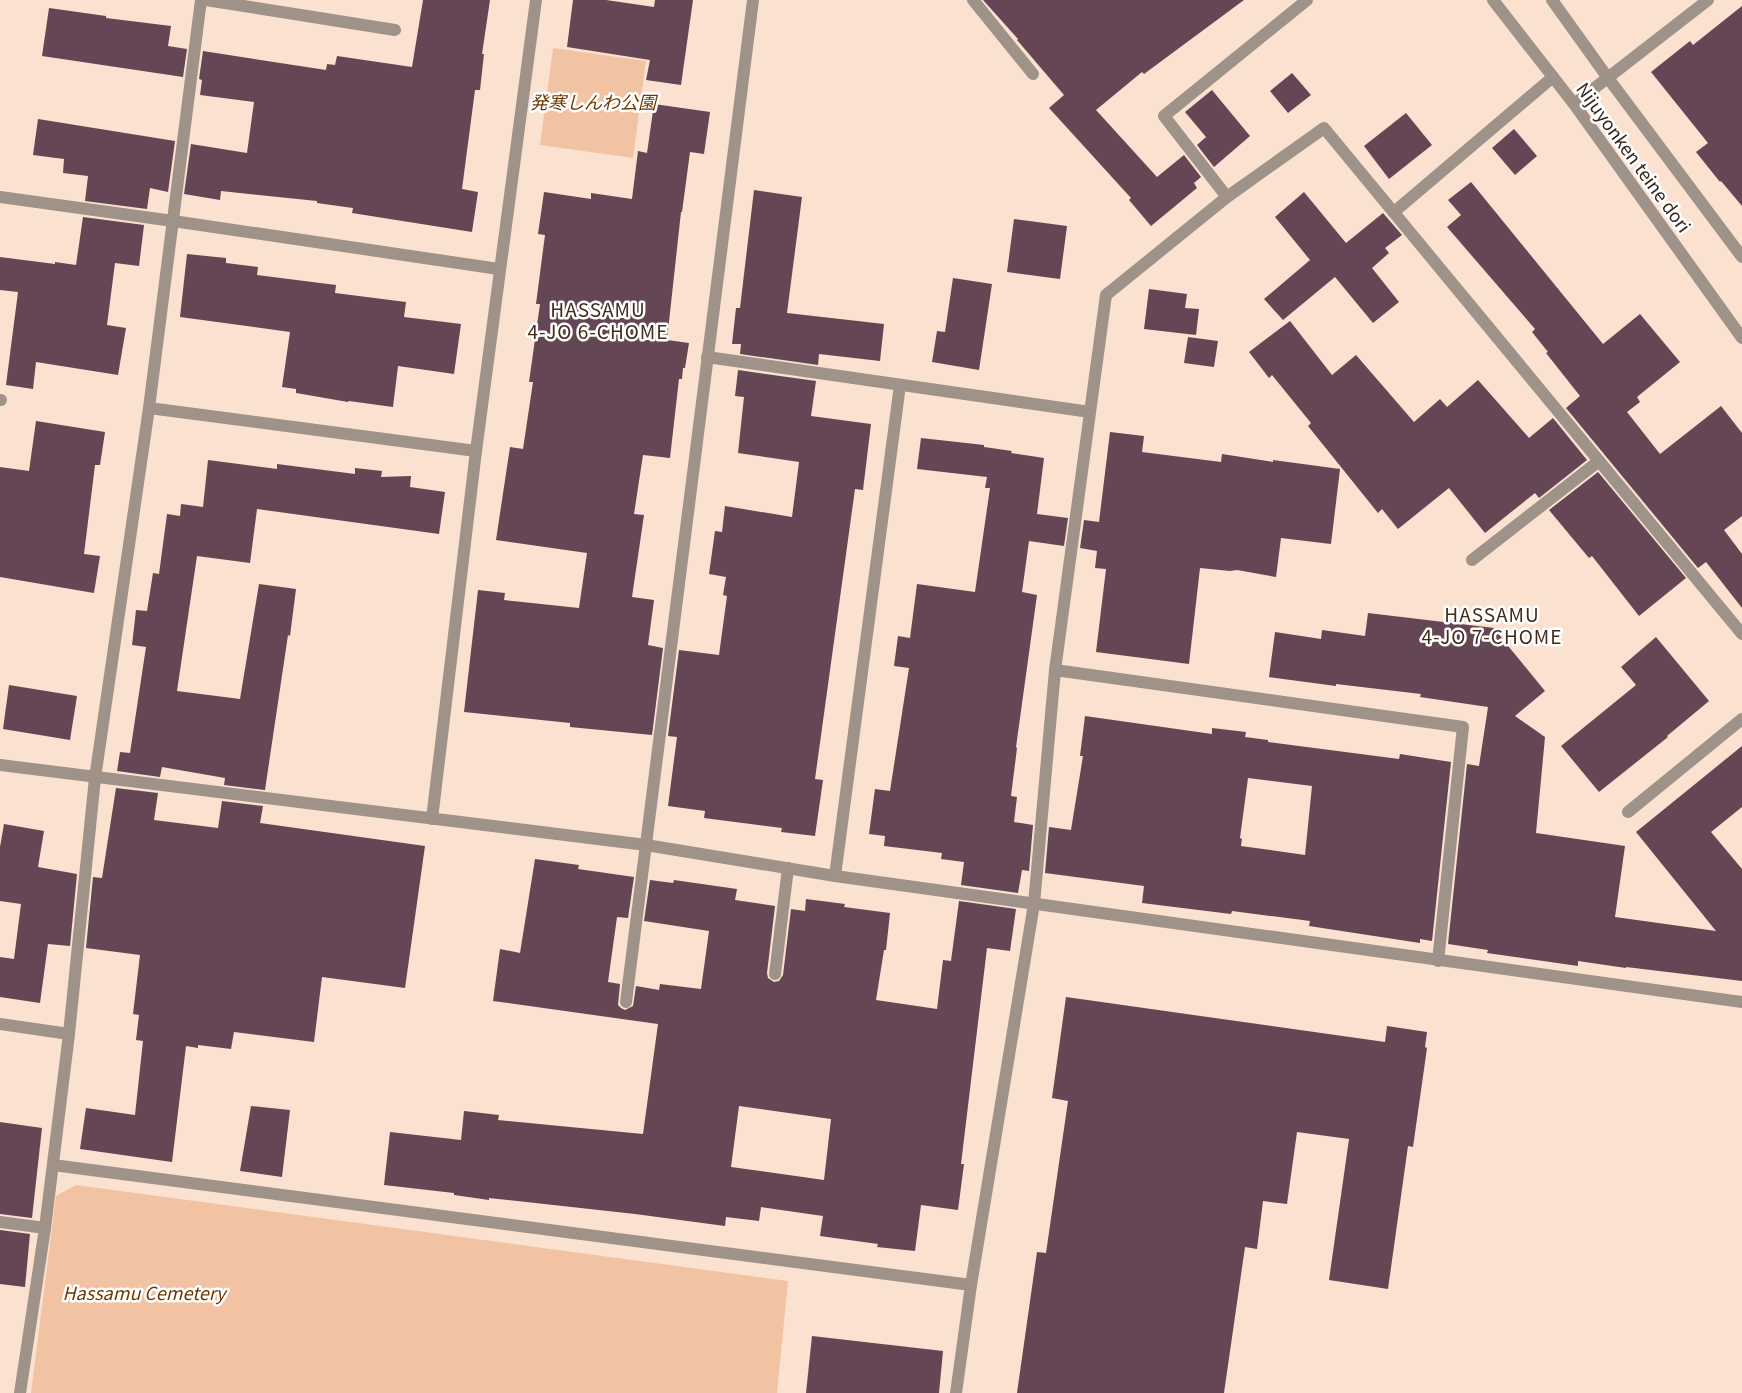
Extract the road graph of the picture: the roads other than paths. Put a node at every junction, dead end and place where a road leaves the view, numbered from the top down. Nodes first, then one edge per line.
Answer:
1 (201, 0) edge
2 (206, 0) edge
3 (536, 0) edge
4 (753, 0) edge
5 (973, 0) edge
6 (1307, 0) edge
7 (1493, 0) edge
8 (1552, 0) edge
9 (1708, 0) edge
10 (395, 30) dead end
11 (1033, 74) dead end
12 (1553, 77) junction
13 (1608, 78) junction
14 (1574, 104) junction
15 (1227, 197) junction
16 (0, 198) edge
17 (1394, 212) junction
18 (173, 221) junction
19 (1742, 257) edge
20 (499, 269) junction
21 (1742, 338) edge
22 (707, 357) junction
23 (900, 385) junction
24 (149, 408) junction
25 (1090, 412) junction
26 (476, 451) junction
27 (1599, 461) junction
28 (1472, 560) dead end
29 (1742, 634) edge
30 (1055, 670) junction
31 (1742, 719) edge
32 (0, 765) edge
33 (95, 778) junction
34 (1628, 812) dead end
35 (432, 819) junction
36 (646, 844) junction
37 (788, 868) junction
38 (835, 876) junction
39 (1034, 904) junction
40 (1438, 960) junction
41 (775, 974) dead end
42 (626, 1002) dead end
43 (1742, 1002) edge
44 (0, 1024) edge
45 (69, 1034) junction
46 (53, 1165) junction
47 (0, 1222) edge
48 (45, 1228) junction
49 (971, 1284) junction
50 (20, 1393) edge
51 (956, 1393) edge

1 - 18 street
2 - 10 street
3 - 20 street
4 - 22 street
5 - 11 street
6 - 15 street
7 - 12 street, Nijuyonken teine dori
8 - 13 street, Nijuyonken teine dori
9 - 13 street
12 - 14 street, Nijuyonken teine dori
12 - 17 street
13 - 14 street
13 - 19 street, Nijuyonken teine dori
14 - 21 street, Nijuyonken teine dori
15 - 17 street
15 - 25 street
16 - 18 street
17 - 27 street
18 - 20 street
18 - 24 street
20 - 26 street
22 - 23 street
22 - 36 street
23 - 25 street
23 - 38 street
24 - 26 street
24 - 33 street
25 - 30 street
26 - 35 street
27 - 28 street
27 - 29 street
30 - 39 street
30 - 40 street
31 - 34 street
32 - 33 street
33 - 35 street
33 - 45 street
35 - 36 street
36 - 37 street
36 - 42 street
37 - 38 street
37 - 41 street
38 - 39 street
39 - 40 street
39 - 49 street
40 - 43 street
44 - 45 street
45 - 46 street
46 - 48 street
46 - 49 street
47 - 48 street
48 - 50 street
49 - 51 street

